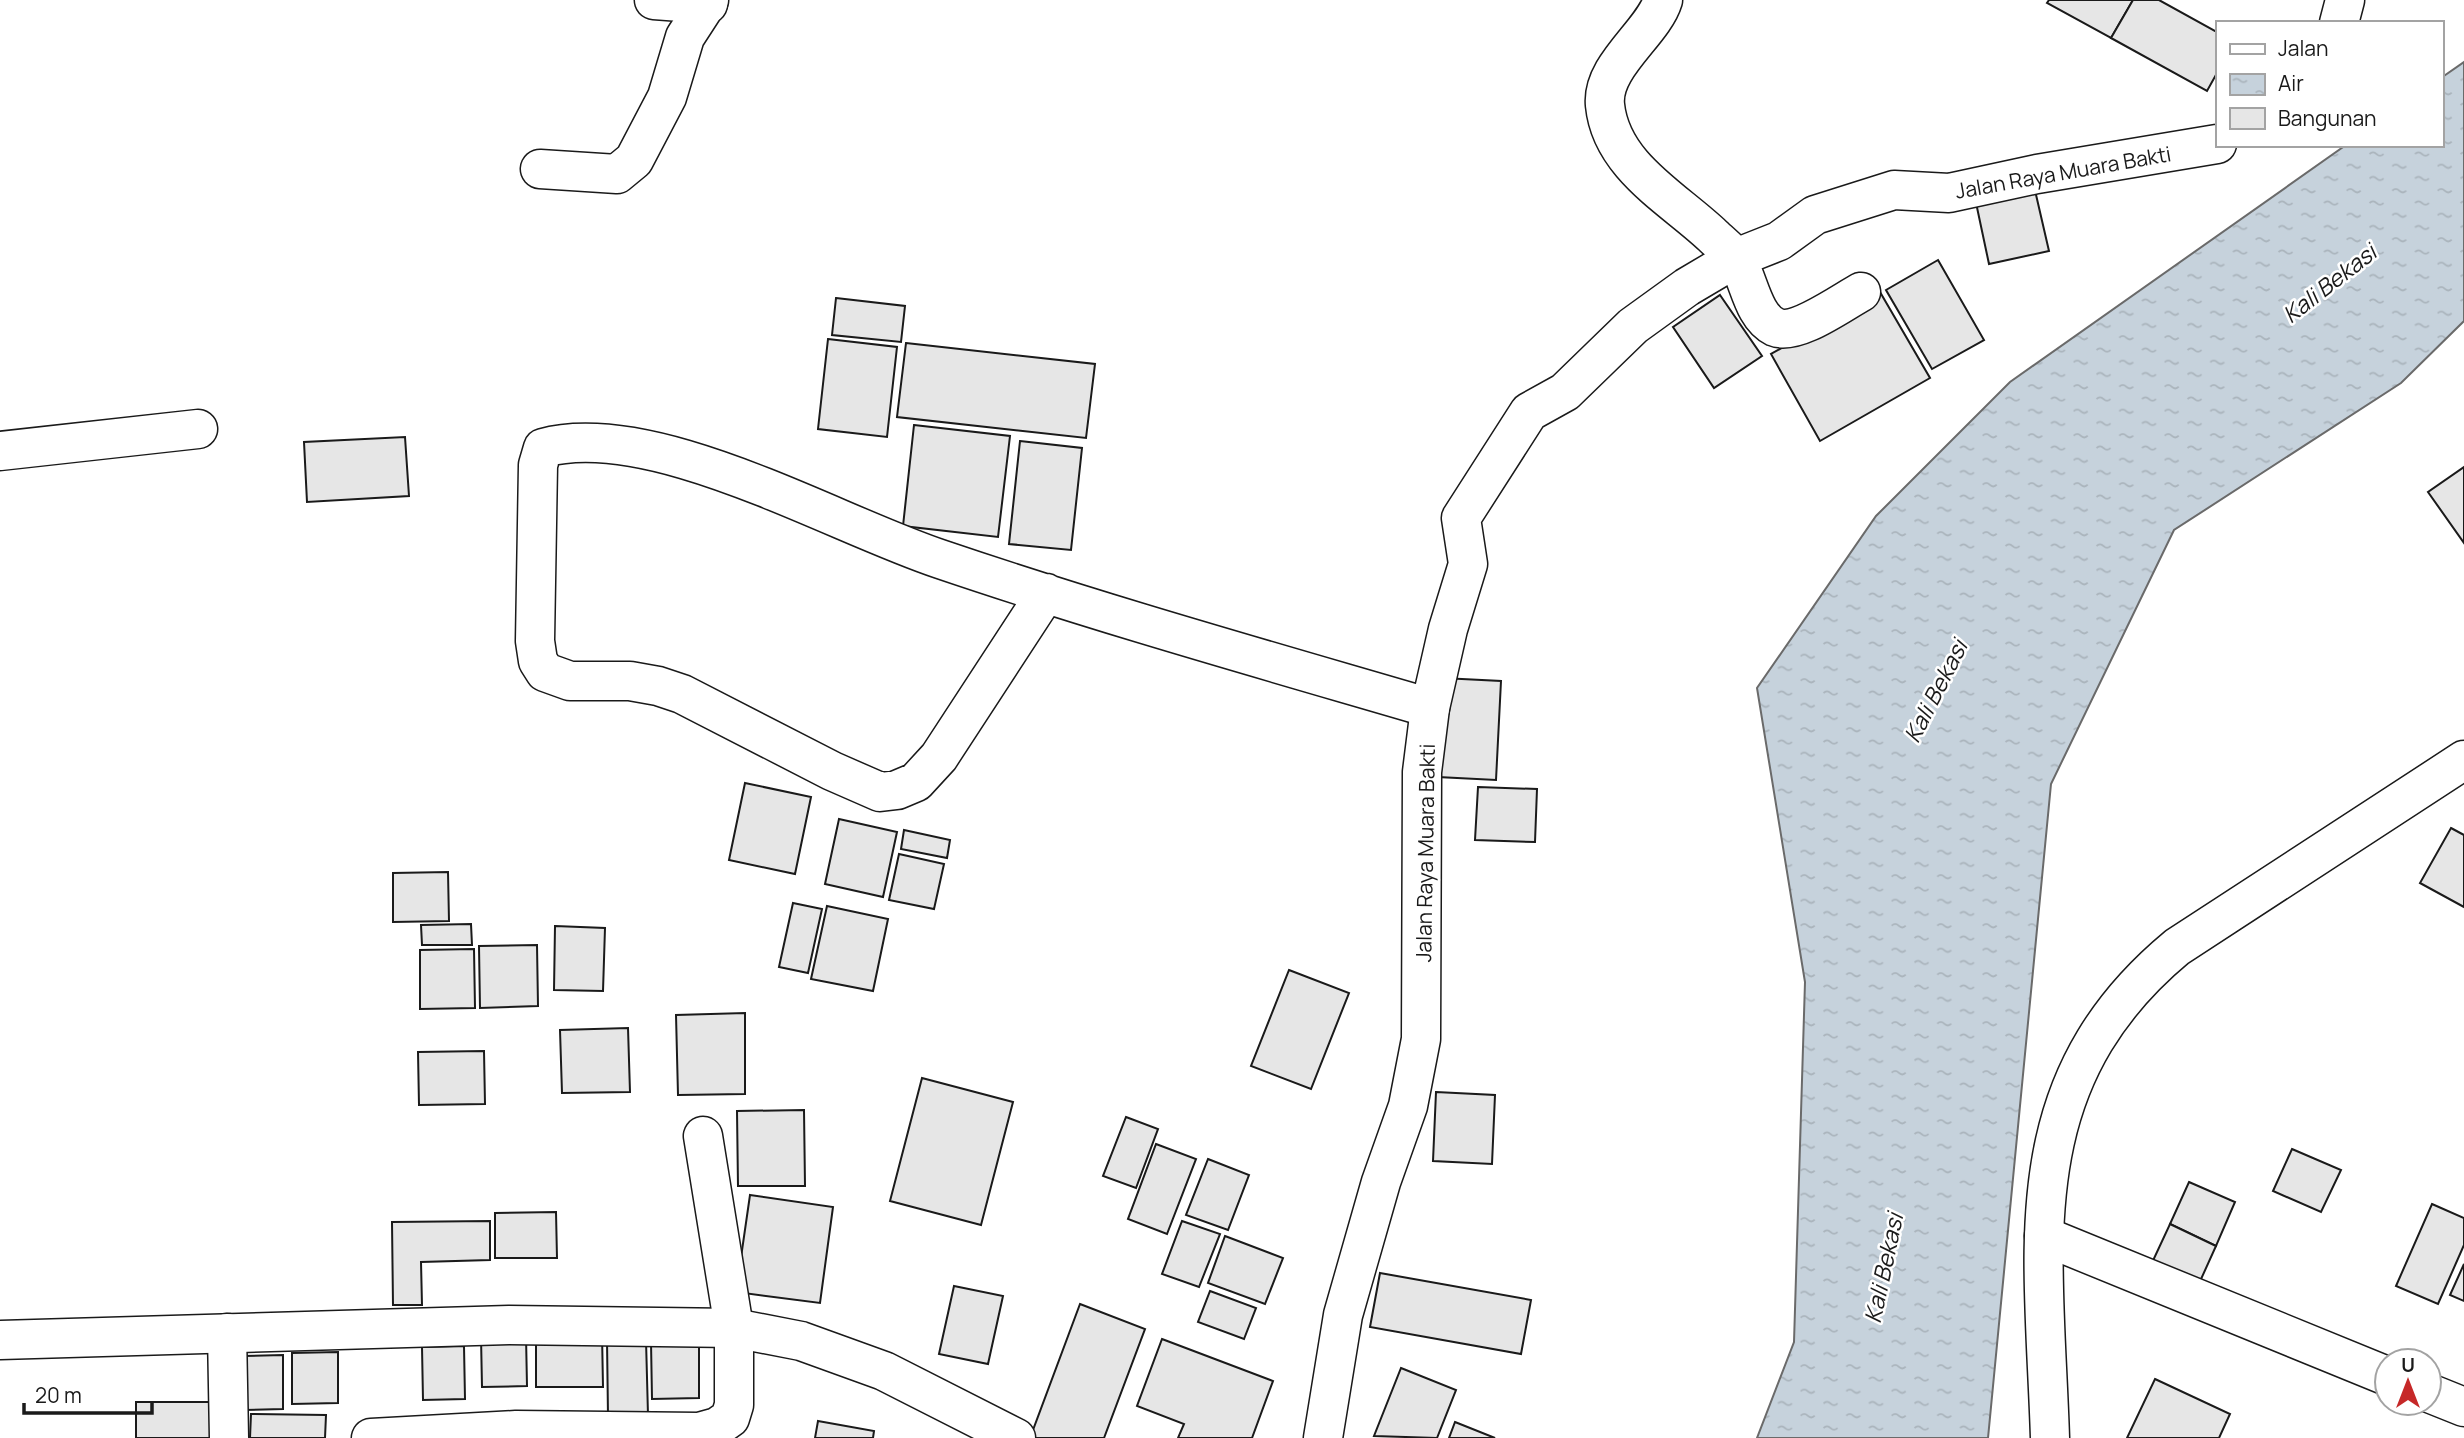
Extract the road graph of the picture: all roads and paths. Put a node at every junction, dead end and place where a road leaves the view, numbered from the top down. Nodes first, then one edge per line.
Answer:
1 (654, 0) edge
2 (2346, 0) edge
3 (708, 2) edge
4 (1658, 2) edge
5 (2340, 21) edge
6 (2216, 144) edge
7 (540, 169) dead end
8 (1735, 258) junction
9 (1861, 292) dead end
10 (198, 429) dead end
11 (0, 452) edge
12 (1046, 593) junction
13 (1430, 708) junction
14 (2464, 760) edge
15 (703, 1136) dead end
16 (2044, 1236) junction
17 (734, 1328) junction
18 (227, 1333) junction
19 (0, 1340) edge
20 (2373, 1370) edge
21 (2443, 1399) edge
22 (2464, 1407) edge
23 (229, 1438) edge
24 (370, 1438) edge
25 (1016, 1438) edge
26 (1323, 1438) edge
27 (2050, 1438) edge

1 - 3 street
2 - 5 street
3 - 7 street
4 - 8 street
6 - 8 street, Jalan Raya Muara Bakti
8 - 9 street
8 - 13 street, Jalan Raya Muara Bakti
10 - 11 street
12 - 12 street
12 - 13 street
13 - 26 street, Jalan Raya Muara Bakti
14 - 16 street
15 - 17 street
16 - 20 street
16 - 27 street
17 - 18 street
17 - 24 street
17 - 25 street
18 - 19 street
18 - 23 street
21 - 22 street

